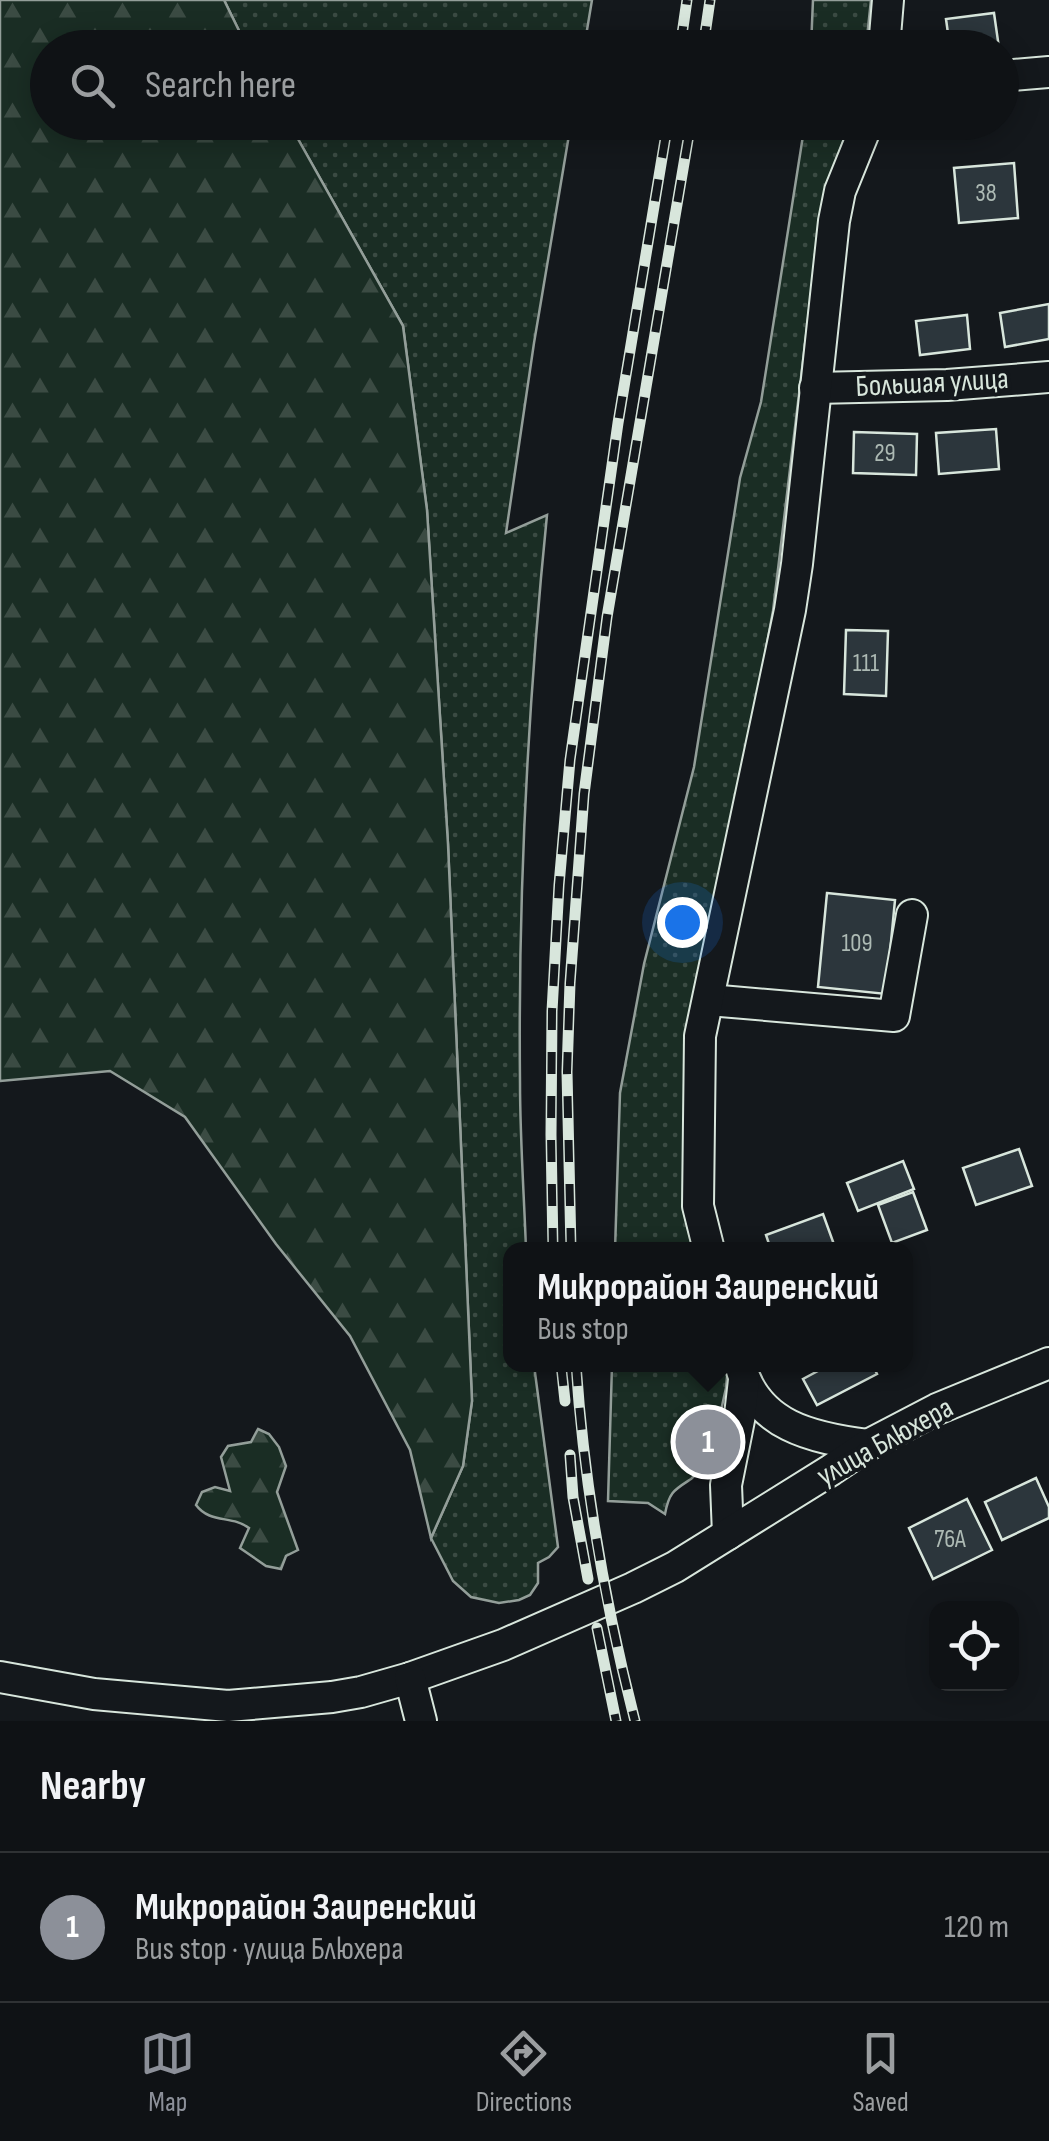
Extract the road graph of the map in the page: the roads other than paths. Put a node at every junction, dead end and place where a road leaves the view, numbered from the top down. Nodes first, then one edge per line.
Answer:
1 (888, 0) edge
2 (886, 30) edge
3 (1049, 72) edge
4 (1019, 75) edge
5 (861, 140) edge
6 (1049, 376) edge
7 (815, 388) junction
8 (912, 915) dead end
9 (709, 1000) junction
10 (707, 1242) edge
11 (1049, 1363) edge
12 (742, 1372) edge
13 (868, 1444) junction
14 (728, 1534) junction
15 (0, 1677) edge
16 (410, 1678) junction
17 (421, 1721) edge

1 - 2 street
3 - 4 street
5 - 7 street
6 - 7 street, Большая улица
7 - 9 street
8 - 9 street
9 - 10 street
11 - 13 street, улица Блюхера
12 - 13 street
12 - 14 street
13 - 14 street, улица Блюхера
14 - 16 street, улица Блюхера
15 - 16 street, улица Блюхера
16 - 17 street

